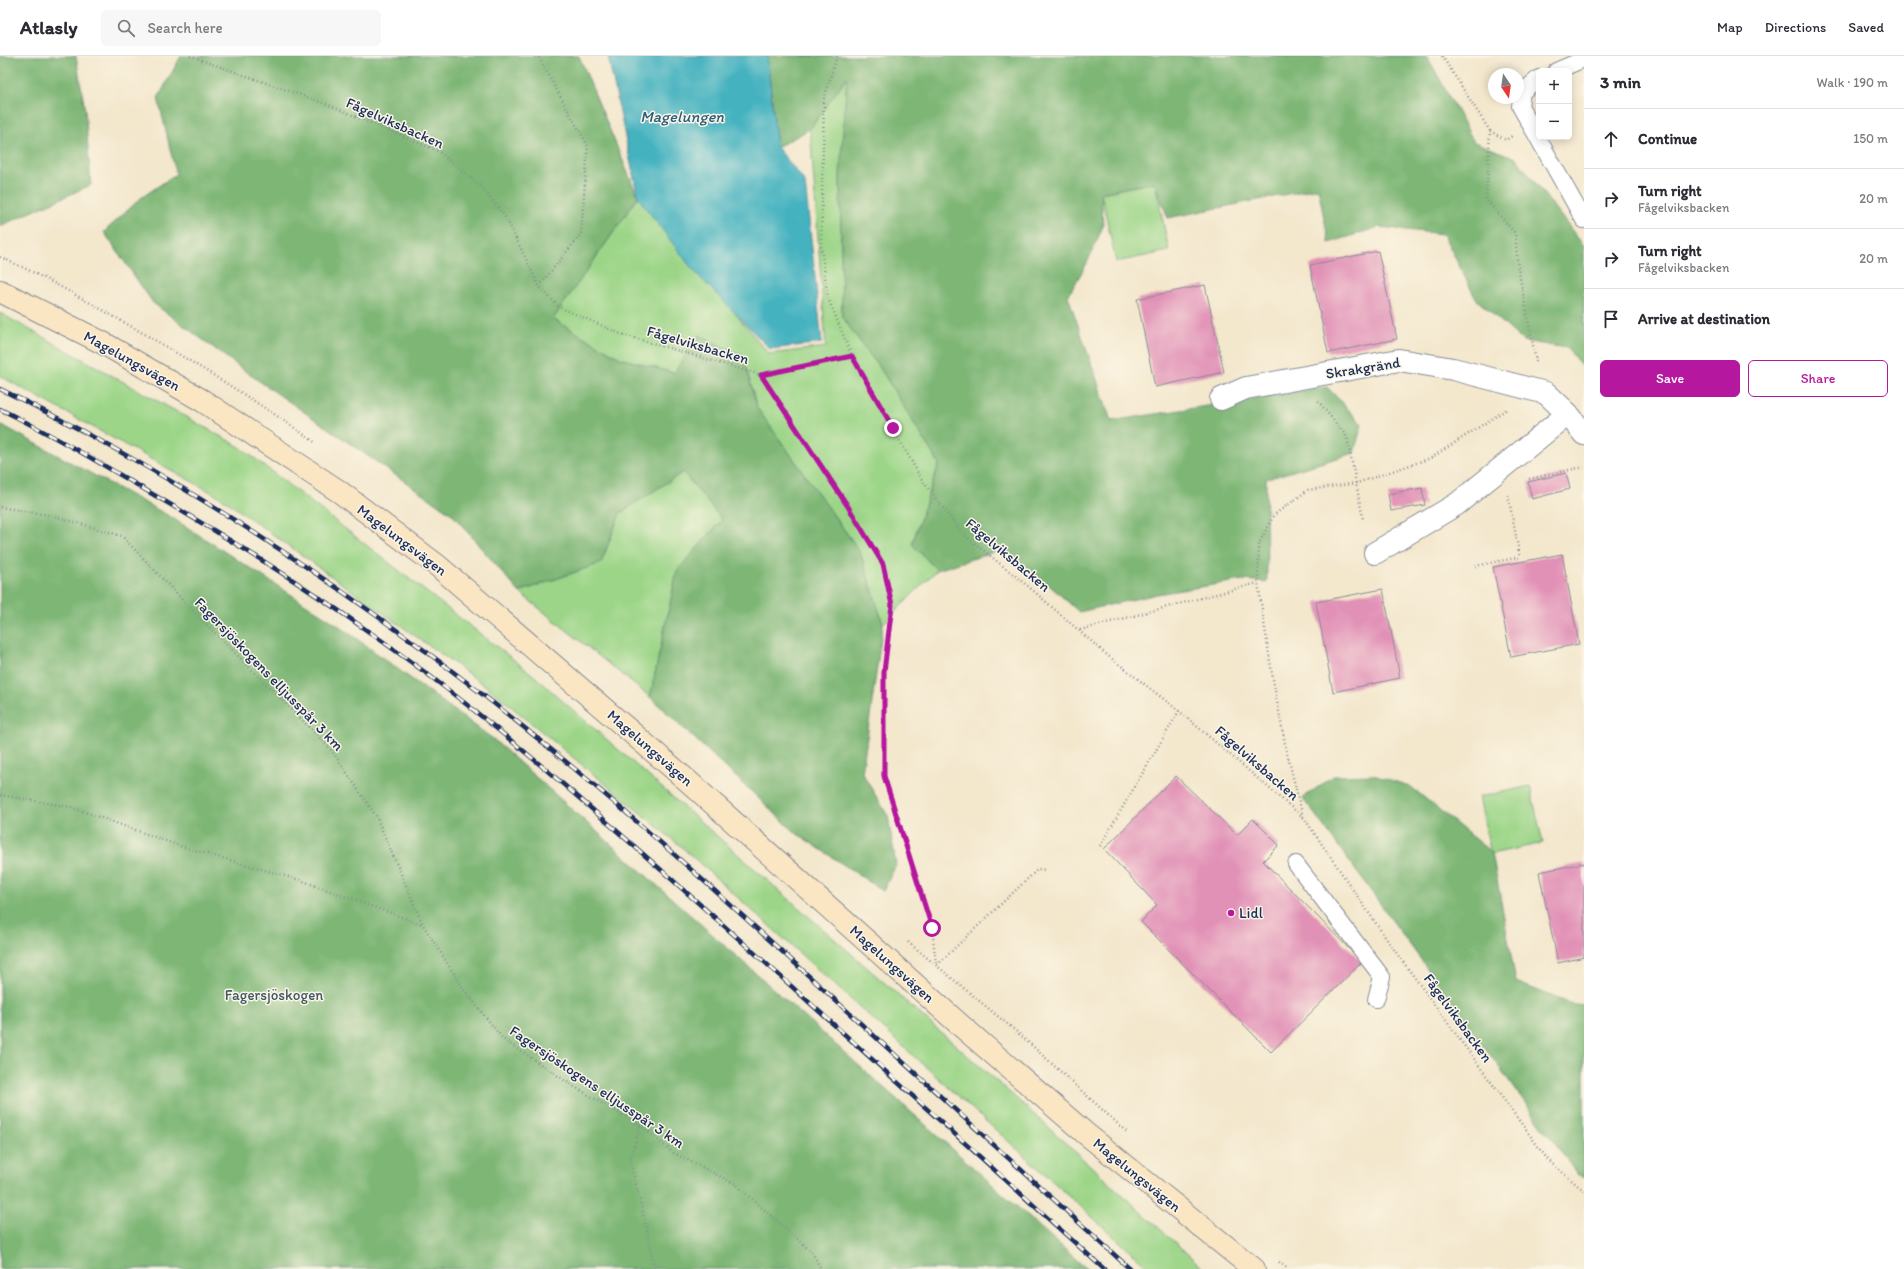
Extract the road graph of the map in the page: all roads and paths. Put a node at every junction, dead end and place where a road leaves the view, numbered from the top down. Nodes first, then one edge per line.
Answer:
1 (190, 56) edge
2 (535, 56) edge
3 (837, 56) edge
4 (1442, 56) edge
5 (1584, 59) edge
6 (1563, 68) edge
7 (1536, 80) edge
8 (1584, 220) edge
9 (539, 286) junction
10 (0, 291) edge
11 (852, 356) junction
12 (761, 375) junction
13 (1300, 378) junction
14 (1524, 387) junction
15 (1221, 399) dead end
16 (1568, 414) junction
17 (1584, 434) edge
18 (1502, 468) junction
19 (1584, 468) edge
20 (1527, 479) dead end
21 (1357, 483) junction
22 (0, 507) edge
23 (1363, 519) dead end
24 (1375, 553) dead end
25 (1475, 566) dead end
26 (1258, 583) junction
27 (1079, 630) junction
28 (1179, 711) junction
29 (0, 795) edge
30 (1304, 818) junction
31 (1100, 846) dead end
32 (1296, 864) dead end
33 (1046, 870) dead end
34 (423, 925) junction
35 (1376, 999) dead end
36 (640, 1125) junction
37 (1584, 1191) edge
38 (655, 1269) edge
39 (821, 1269) edge
40 (1254, 1269) edge

1 - 9 path, Fågelviksbacken
2 - 9 path
3 - 11 path
4 - 14 path
5 - 6 lane
7 - 8 lane
9 - 12 path, Fågelviksbacken
10 - 40 main road, Magelungsvägen
11 - 12 path, Fågelviksbacken
11 - 27 path, Fågelviksbacken
12 - 33 path
13 - 14 street, Skrakgränd
13 - 15 street, Skrakgränd
13 - 21 path
14 - 16 street, Skrakgränd
14 - 21 path
16 - 17 street, Skrakgränd
16 - 18 street
18 - 24 street
18 - 25 path
19 - 20 path
21 - 23 path
21 - 26 path
22 - 34 path, Fagersjöskogens elljusspår 3 km
26 - 27 path
26 - 30 path
27 - 28 path, Fågelviksbacken
28 - 30 path, Fågelviksbacken
28 - 31 path
29 - 34 path
30 - 37 path, Fågelviksbacken
32 - 35 lane
34 - 36 path, Fagersjöskogens elljusspår 3 km
36 - 38 path
36 - 39 path, Fagersjöskogens elljusspår 3 km

